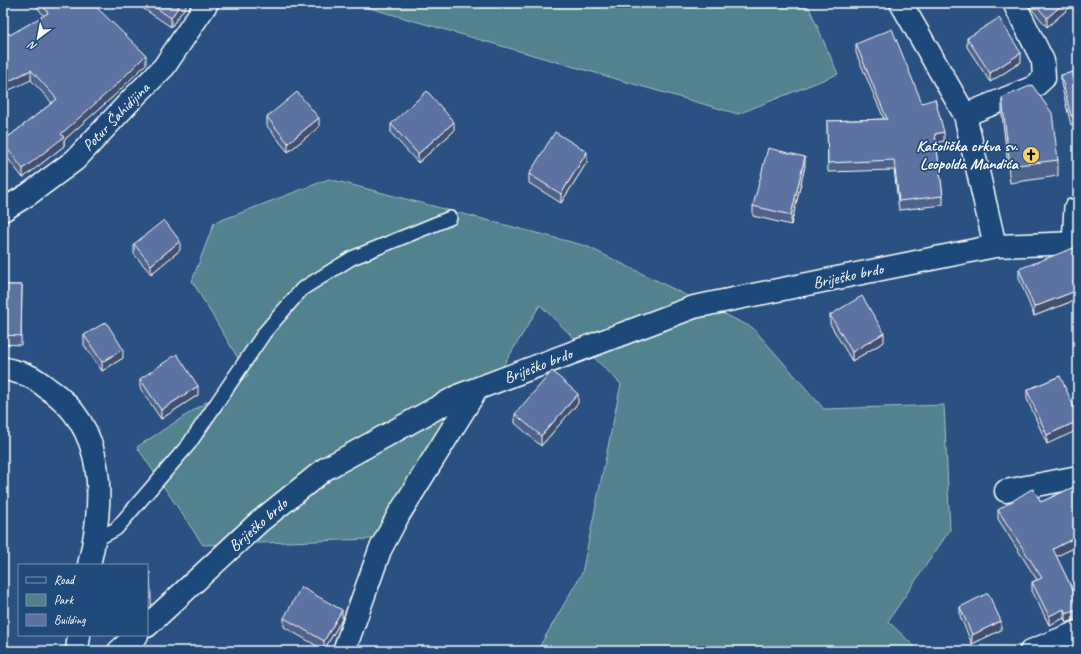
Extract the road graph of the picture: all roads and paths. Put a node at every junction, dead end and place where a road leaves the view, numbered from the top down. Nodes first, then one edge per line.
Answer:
1 (207, 3) edge
2 (901, 3) edge
3 (1014, 3) edge
4 (965, 115) junction
5 (1071, 206) dead end
6 (3, 210) edge
7 (450, 218) dead end
8 (1073, 244) edge
9 (995, 246) junction
10 (3, 368) edge
11 (477, 389) junction
12 (1078, 477) edge
13 (1006, 491) dead end
14 (95, 540) junction
15 (89, 564) edge
16 (148, 625) edge
17 (1078, 632) edge
18 (79, 636) edge
19 (136, 636) edge
20 (77, 651) edge
21 (119, 651) edge
22 (344, 651) edge
23 (1031, 651) edge

1 - 6 street, Potur Šahidijina
2 - 4 street
3 - 4 street
4 - 9 street
5 - 8 lane
7 - 14 lane
8 - 9 street, Briješko brdo
9 - 11 street, Briješko brdo
10 - 14 street
11 - 16 street, Briješko brdo
11 - 22 street
12 - 13 street
14 - 15 street
17 - 23 street
18 - 20 street
19 - 21 street

